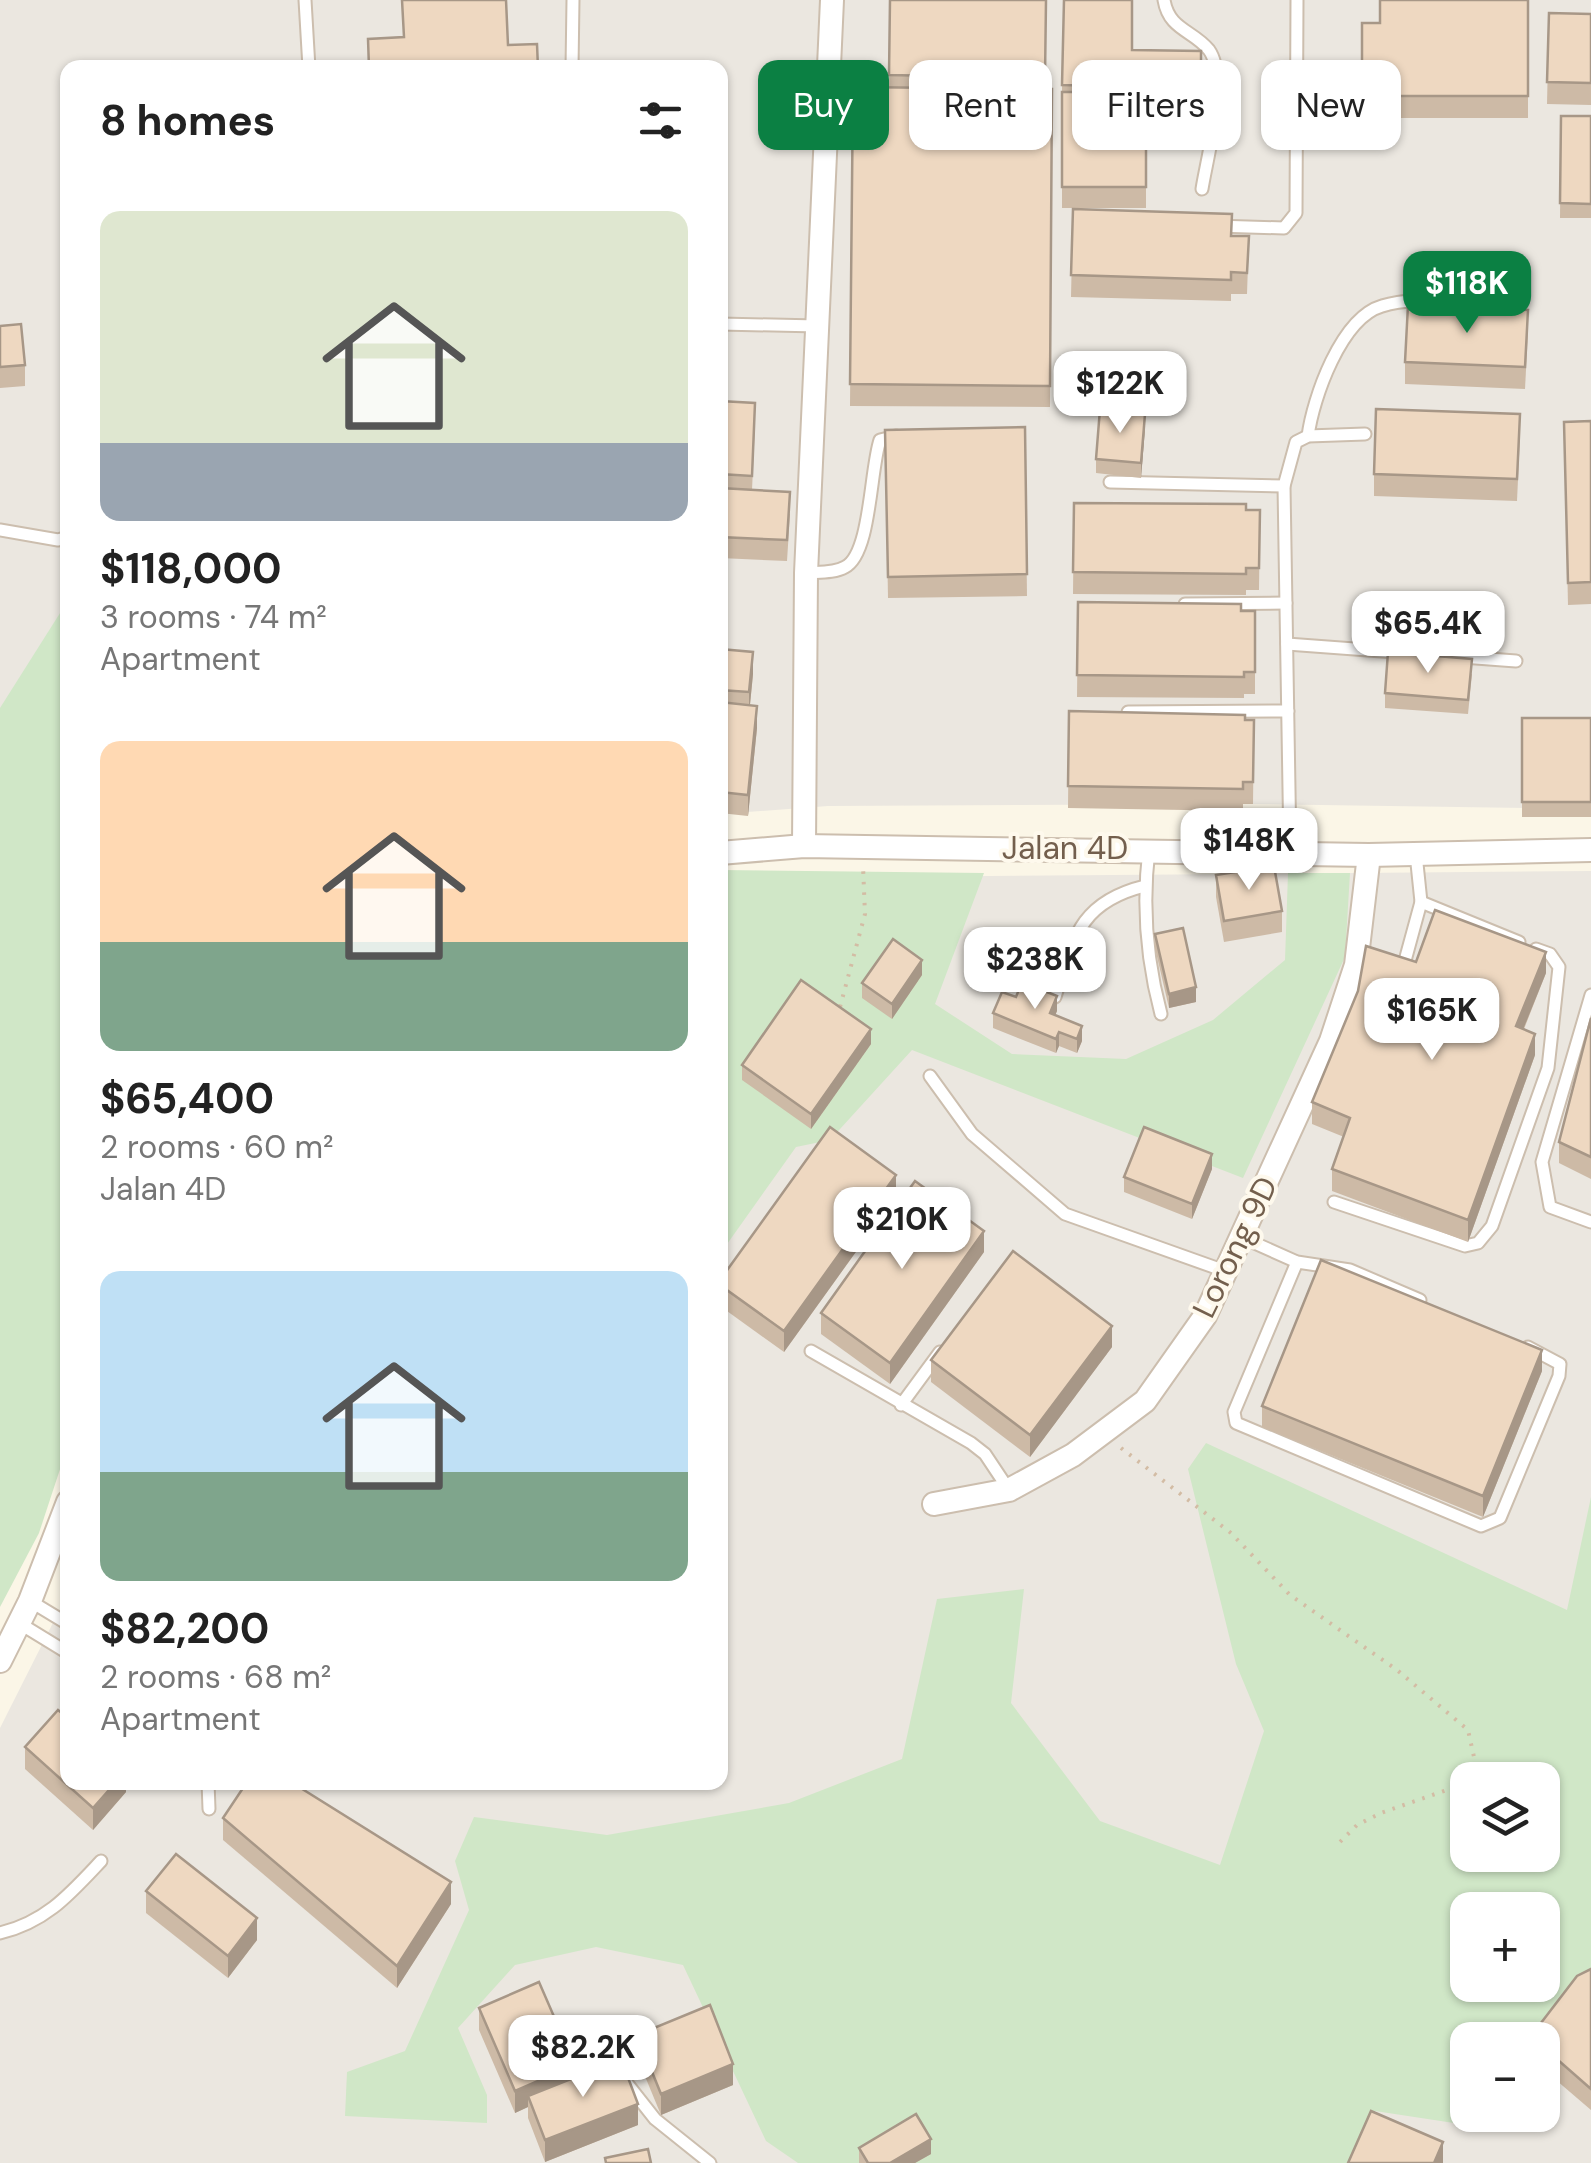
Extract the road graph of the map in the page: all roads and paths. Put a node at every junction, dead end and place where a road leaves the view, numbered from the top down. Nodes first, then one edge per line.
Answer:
1 (304, 0) edge
2 (573, 0) edge
3 (832, 0) edge
4 (1164, 0) edge
5 (1297, 0) edge
6 (308, 60) edge
7 (572, 60) edge
8 (1202, 189) dead end
9 (1207, 226) edge
10 (1483, 301) dead end
11 (728, 324) edge
12 (818, 326) junction
13 (1365, 434) dead end
14 (906, 435) edge
15 (1308, 436) junction
16 (1110, 482) dead end
17 (1284, 486) junction
18 (0, 530) edge
19 (60, 539) edge
20 (806, 573) junction
21 (1286, 603) junction
22 (1169, 604) edge
23 (1287, 644) junction
24 (1516, 661) dead end
25 (1288, 711) junction
26 (1128, 712) edge
27 (804, 846) junction
28 (862, 846) junction
29 (1149, 848) junction
30 (1290, 850) junction
31 (1591, 850) edge
32 (728, 852) edge
33 (1416, 854) junction
34 (1369, 855) junction
35 (1145, 886) junction
36 (1421, 902) junction
37 (1403, 968) edge
38 (1591, 996) edge
39 (1055, 997) edge
40 (840, 1007) edge
41 (1161, 1014) dead end
42 (930, 1076) dead end
43 (1334, 1202) dead end
44 (1591, 1222) edge
45 (1241, 1236) junction
46 (1297, 1262) junction
47 (1225, 1271) junction
48 (1434, 1306) edge
49 (948, 1342) edge
50 (1520, 1343) edge
51 (812, 1351) dead end
52 (900, 1405) junction
53 (1101, 1434) junction
54 (1010, 1490) junction
55 (934, 1504) dead end
56 (60, 1523) edge
57 (30, 1601) junction
58 (60, 1619) edge
59 (19, 1623) junction
60 (60, 1648) edge
61 (0, 1661) edge
62 (208, 1790) edge
63 (209, 1810) dead end
64 (1340, 1842) dead end
65 (101, 1860) dead end
66 (0, 1933) edge
67 (610, 2062) edge
68 (710, 2163) edge

1 - 6 lane
2 - 7 lane
3 - 12 street
4 - 8 lane
5 - 9 lane
10 - 15 lane
11 - 12 lane
12 - 20 street
13 - 15 lane
14 - 20 lane
15 - 17 lane
16 - 17 lane
17 - 21 lane
18 - 19 lane
20 - 27 street
21 - 22 lane
21 - 23 lane
23 - 24 lane
23 - 25 lane
25 - 26 lane
25 - 30 lane
27 - 28 street, Jalan 4D
27 - 32 street, Jalan 4D
28 - 29 street, Jalan 4D
28 - 40 path
29 - 30 street, Jalan 4D
29 - 35 lane
30 - 34 street, Jalan 4D
31 - 33 street, Jalan 4D
33 - 34 street, Jalan 4D
33 - 36 lane
34 - 45 street, Lorong 9D
35 - 39 lane
35 - 41 lane
36 - 37 lane
36 - 43 lane
38 - 44 lane
42 - 47 lane
45 - 46 lane
45 - 47 street, Lorong 9D
46 - 48 lane
46 - 50 lane
47 - 53 street, Lorong 9D
49 - 52 lane
51 - 52 lane
52 - 54 lane
53 - 54 street, Lorong 9D
53 - 64 path
54 - 55 street, Lorong 9D
56 - 57 street
57 - 58 lane
57 - 59 street
59 - 60 lane
59 - 61 street
62 - 63 lane
65 - 66 lane
67 - 68 lane

